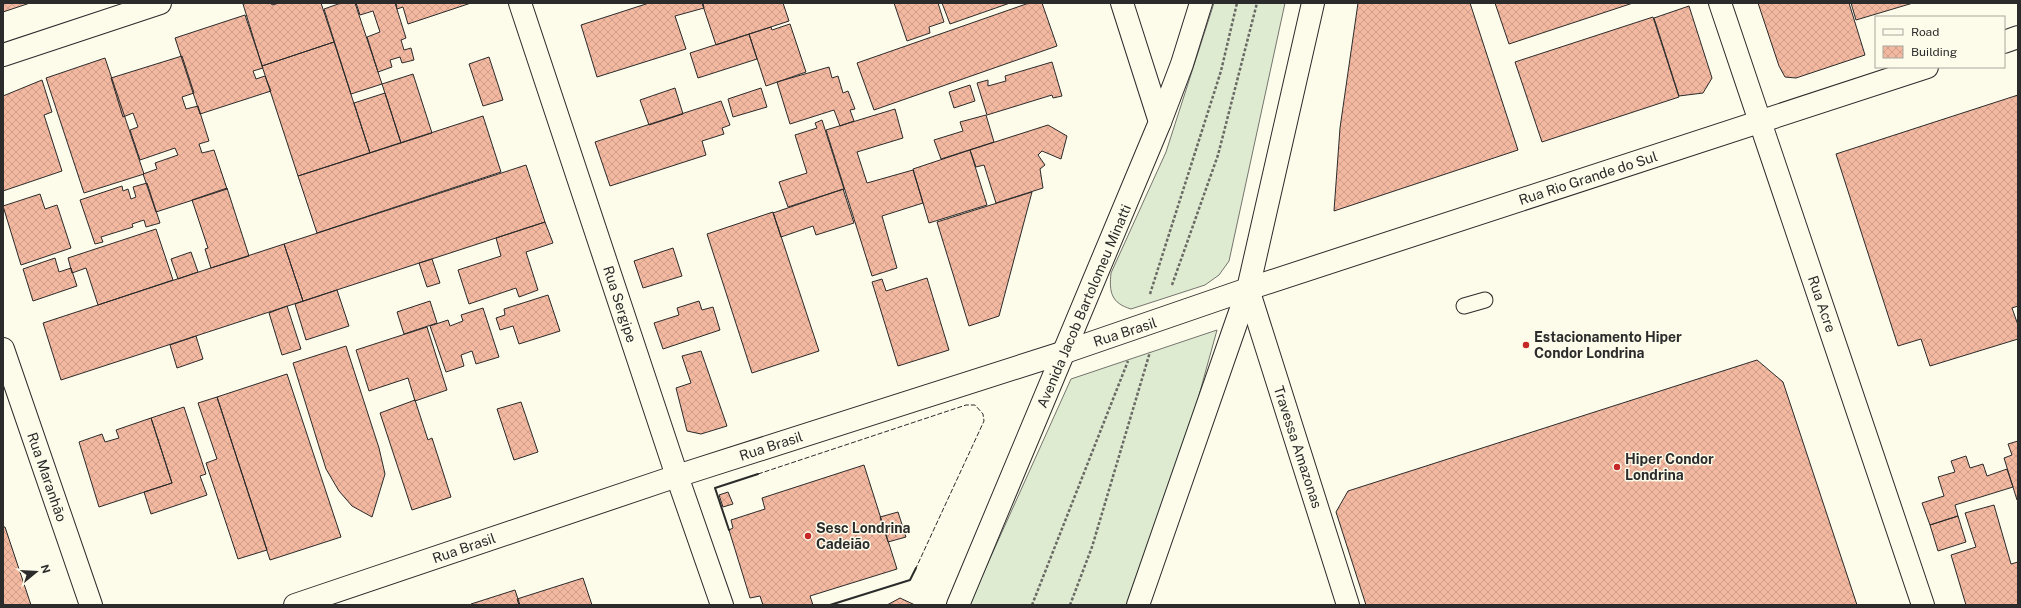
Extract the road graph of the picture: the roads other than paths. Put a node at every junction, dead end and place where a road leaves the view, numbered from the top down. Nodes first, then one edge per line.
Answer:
1 (160, 3) edge
2 (520, 3) edge
3 (1122, 3) edge
4 (1201, 3) edge
5 (1313, 3) edge
6 (1720, 3) edge
7 (2018, 37) edge
8 (2005, 42) edge
9 (3, 55) edge
10 (1924, 68) edge
11 (1160, 122) junction
12 (1760, 122) junction
13 (1248, 290) junction
14 (1485, 300) dead end
15 (1464, 306) dead end
16 (3, 349) edge
17 (1065, 352) junction
18 (677, 476) junction
19 (91, 605) edge
20 (295, 605) edge
21 (722, 605) edge
22 (958, 605) edge
23 (1138, 605) edge
24 (1348, 605) edge
25 (1923, 605) edge

1 - 9 street
2 - 18 street, Rua Sergipe
3 - 11 street
4 - 11 street, Avenida Jacob Bartolomeu Minatti
5 - 13 street
6 - 12 street, Rua Acre
7 - 8 street
10 - 12 street, Rua Rio Grande do Sul
11 - 17 street, Avenida Jacob Bartolomeu Minatti
12 - 13 street, Rua Rio Grande do Sul
12 - 25 street, Rua Acre
13 - 17 street, Rua Brasil
13 - 23 street
13 - 24 street, Travessa Amazonas
14 - 15 lane
16 - 19 street, Rua Maranhão
17 - 18 street, Rua Brasil
17 - 22 street, Avenida Jacob Bartolomeu Minatti
18 - 20 street, Rua Brasil
18 - 21 street, Rua Sergipe

